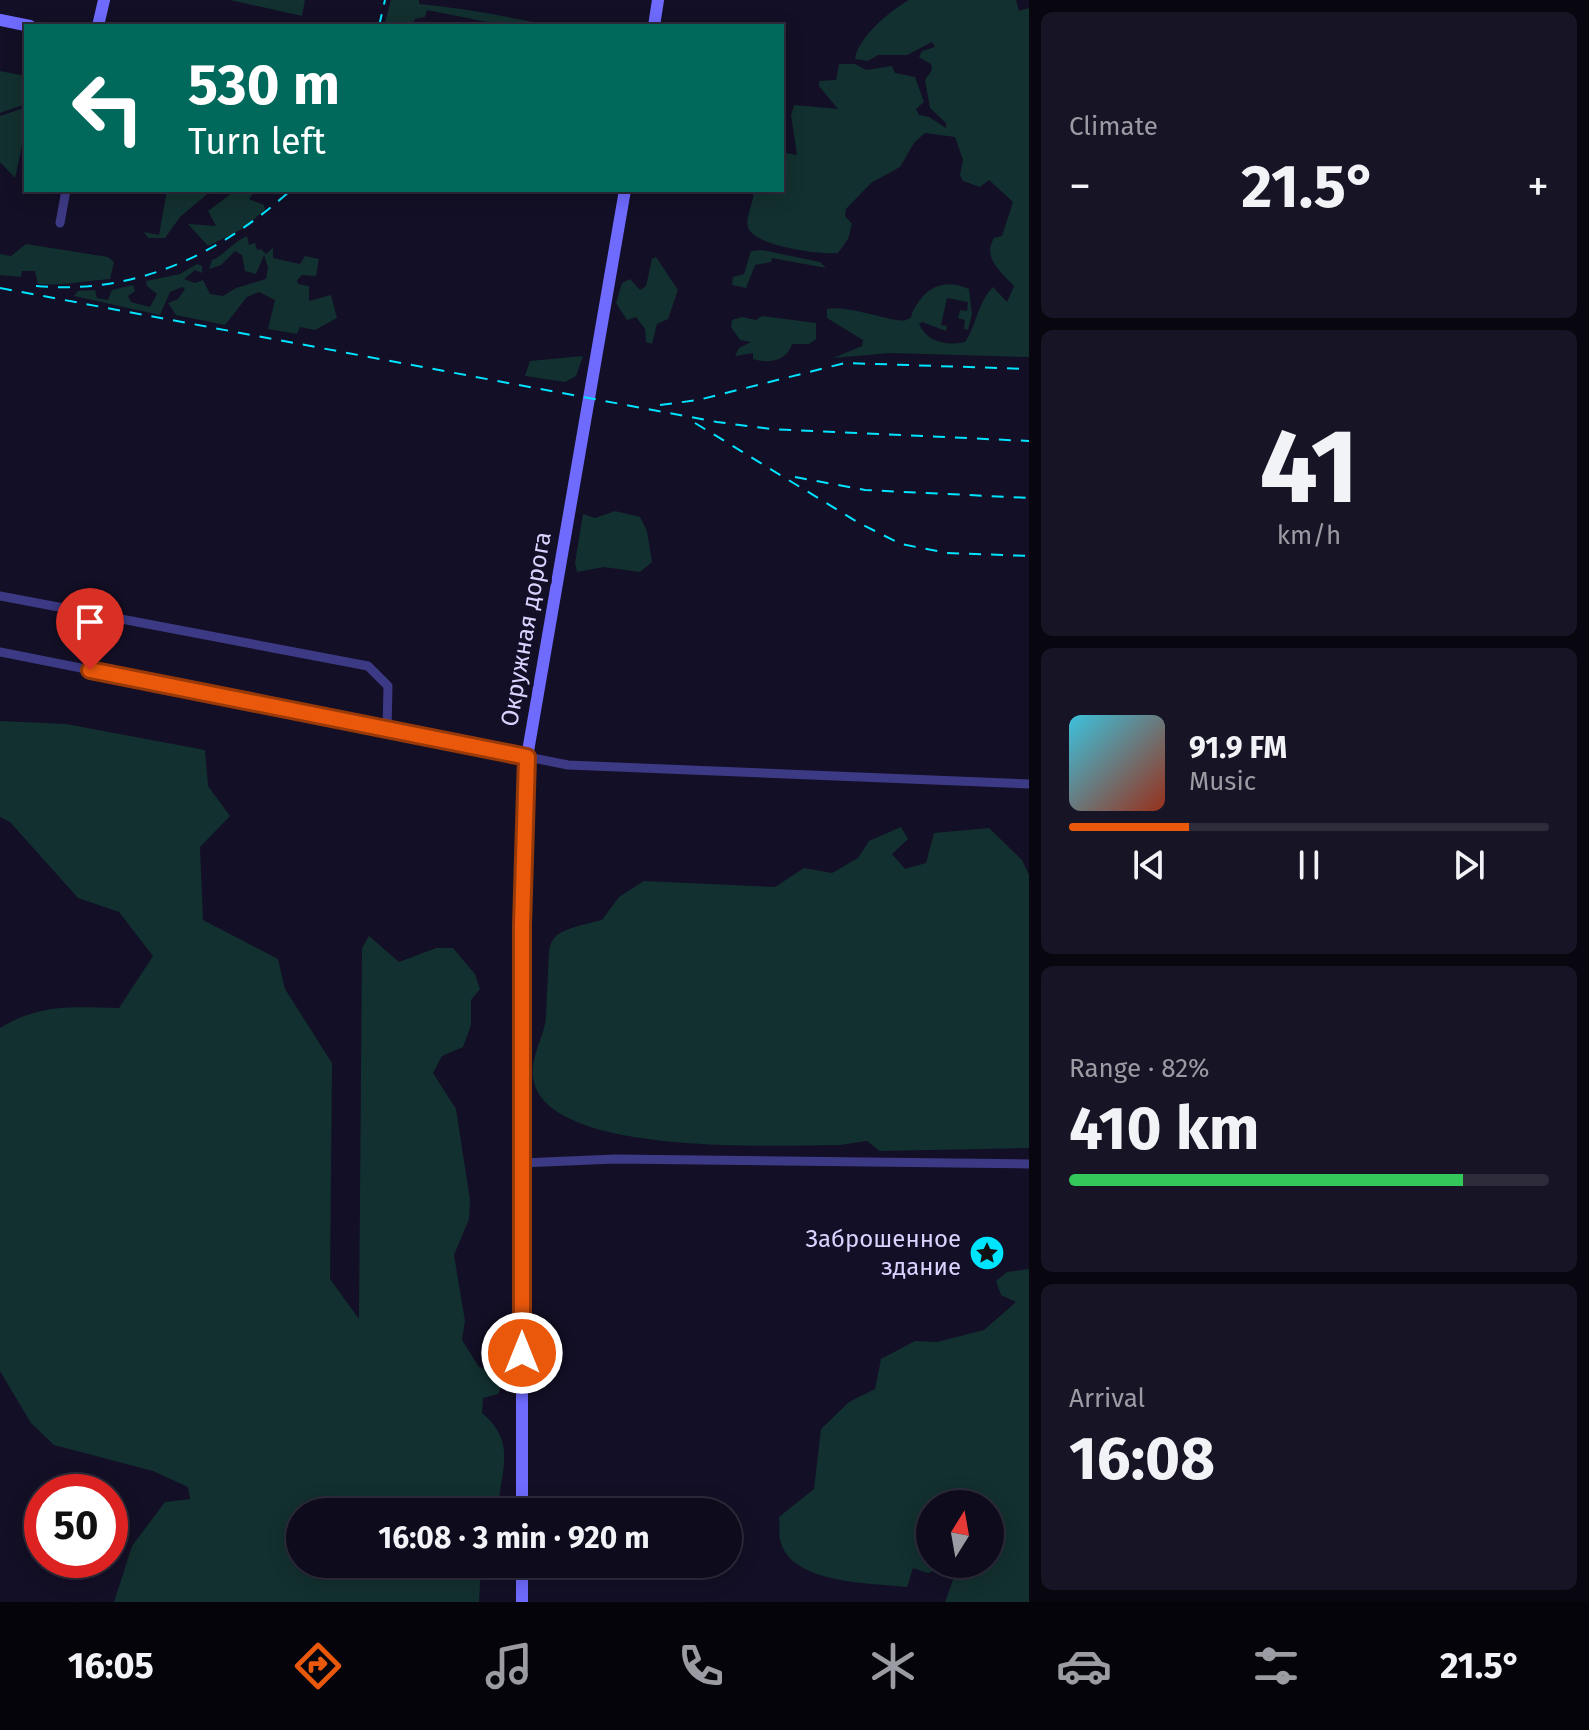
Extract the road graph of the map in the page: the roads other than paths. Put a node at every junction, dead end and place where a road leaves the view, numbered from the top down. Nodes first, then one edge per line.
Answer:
1 (104, 0) edge
2 (658, 0) edge
3 (0, 20) edge
4 (98, 24) edge
5 (654, 24) edge
6 (24, 25) edge
7 (66, 192) edge
8 (625, 192) edge
9 (60, 223) dead end
10 (0, 596) edge
11 (0, 652) edge
12 (387, 728) junction
13 (527, 757) junction
14 (1029, 784) edge
15 (521, 1163) junction
16 (1029, 1164) edge
17 (522, 1498) edge
18 (522, 1578) edge
19 (522, 1602) edge

1 - 4 main road
2 - 5 main road
3 - 6 main road
7 - 9 street
8 - 13 main road, Окружная дорога
10 - 12 street
11 - 12 street
12 - 13 street
13 - 14 street
13 - 15 main road, Окружная дорога
15 - 16 street
15 - 17 main road, Окружная дорога
18 - 19 main road

